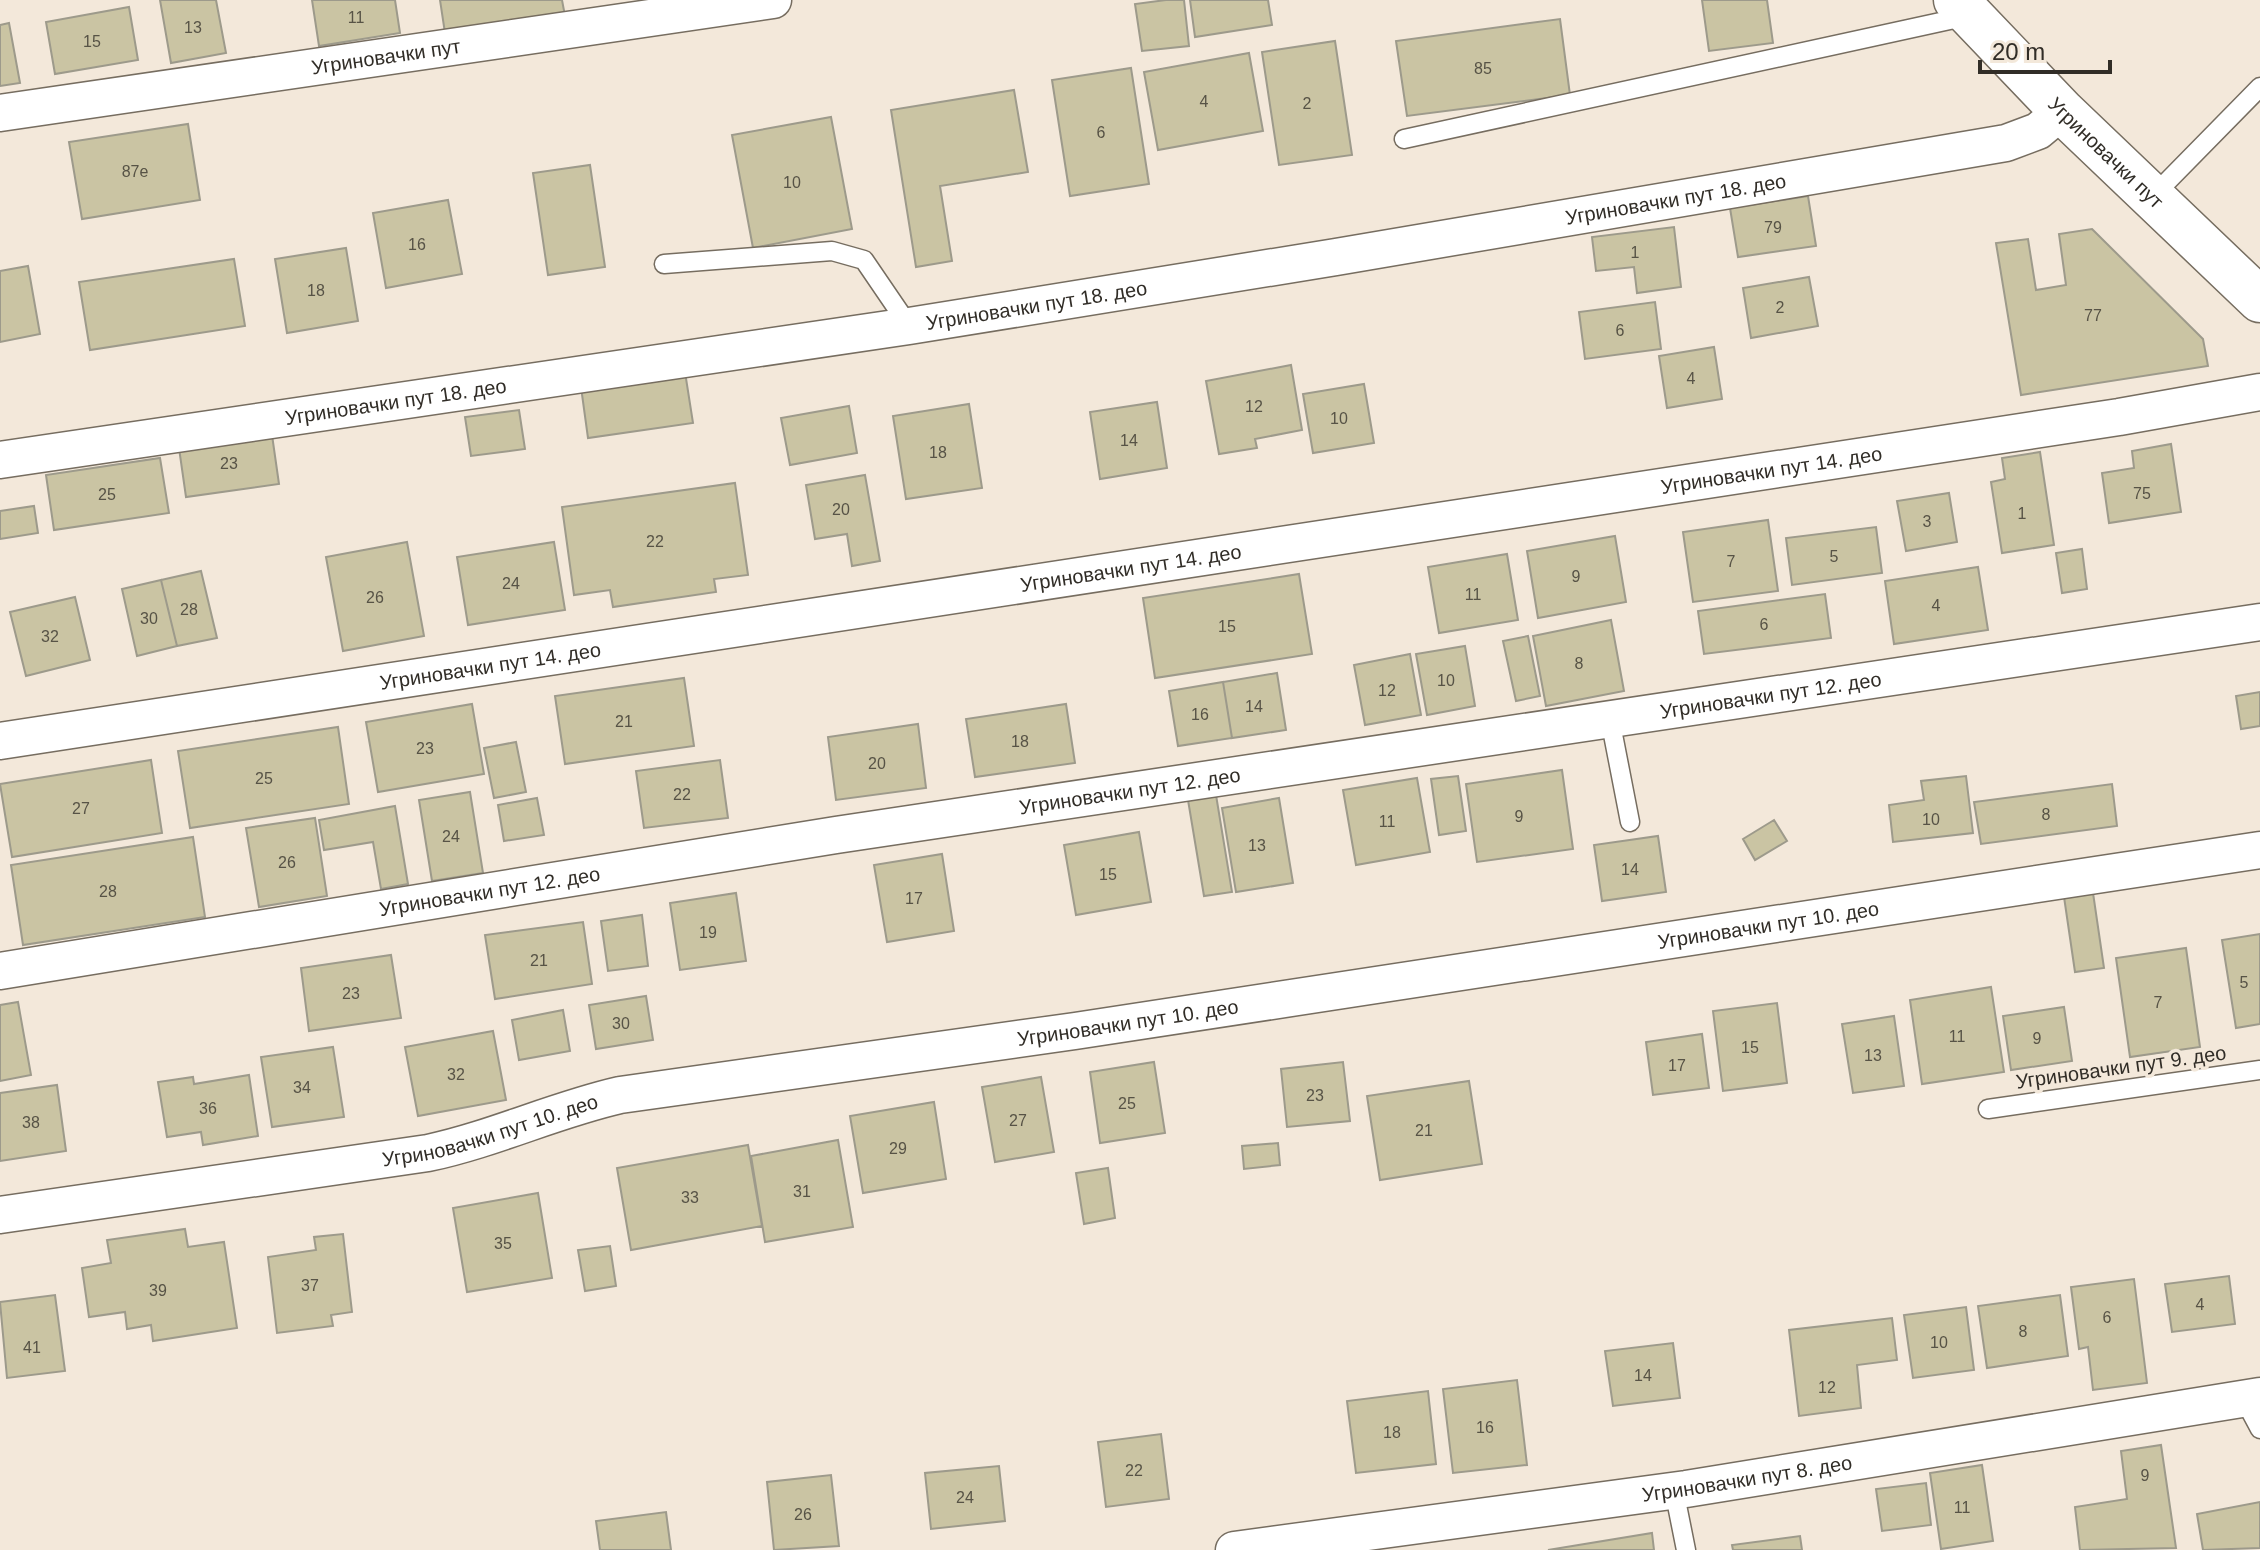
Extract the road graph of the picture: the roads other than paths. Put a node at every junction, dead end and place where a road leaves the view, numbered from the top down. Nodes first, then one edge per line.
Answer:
1 (773, 0) edge
2 (1963, 8) edge
3 (2260, 87) edge
4 (2062, 111) junction
5 (0, 113) edge
6 (1404, 139) dead end
7 (2152, 197) junction
8 (664, 264) dead end
9 (2260, 300) edge
10 (909, 326) junction
11 (2260, 392) edge
12 (0, 460) edge
13 (2260, 622) edge
14 (1610, 719) junction
15 (0, 741) edge
16 (1630, 822) dead end
17 (2260, 850) edge
18 (0, 971) edge
19 (2260, 1070) edge
20 (1988, 1109) dead end
21 (0, 1215) edge
22 (2255, 1408) edge
23 (1674, 1490) junction
24 (1283, 1546) edge
25 (1234, 1550) edge
26 (1686, 1550) edge

1 - 5 street, Угриновачки пут
2 - 4 street, Угриновачки пут
2 - 6 lane
3 - 7 lane
4 - 7 street, Угриновачки пут
4 - 10 street, Угриновачки пут 18. део
7 - 9 street, Угриновачки пут
8 - 10 lane
10 - 12 street, Угриновачки пут 18. део
11 - 15 street, Угриновачки пут 14. део
13 - 14 street, Угриновачки пут 12. део
14 - 16 lane
14 - 18 street, Угриновачки пут 12. део
17 - 21 street, Угриновачки пут 10. део
19 - 20 lane, Угриновачки пут 9. део
22 - 23 street, Угриновачки пут 8. део
23 - 24 street, Угриновачки пут 8. део
23 - 26 lane
24 - 25 street, Угриновачки пут 8. део

